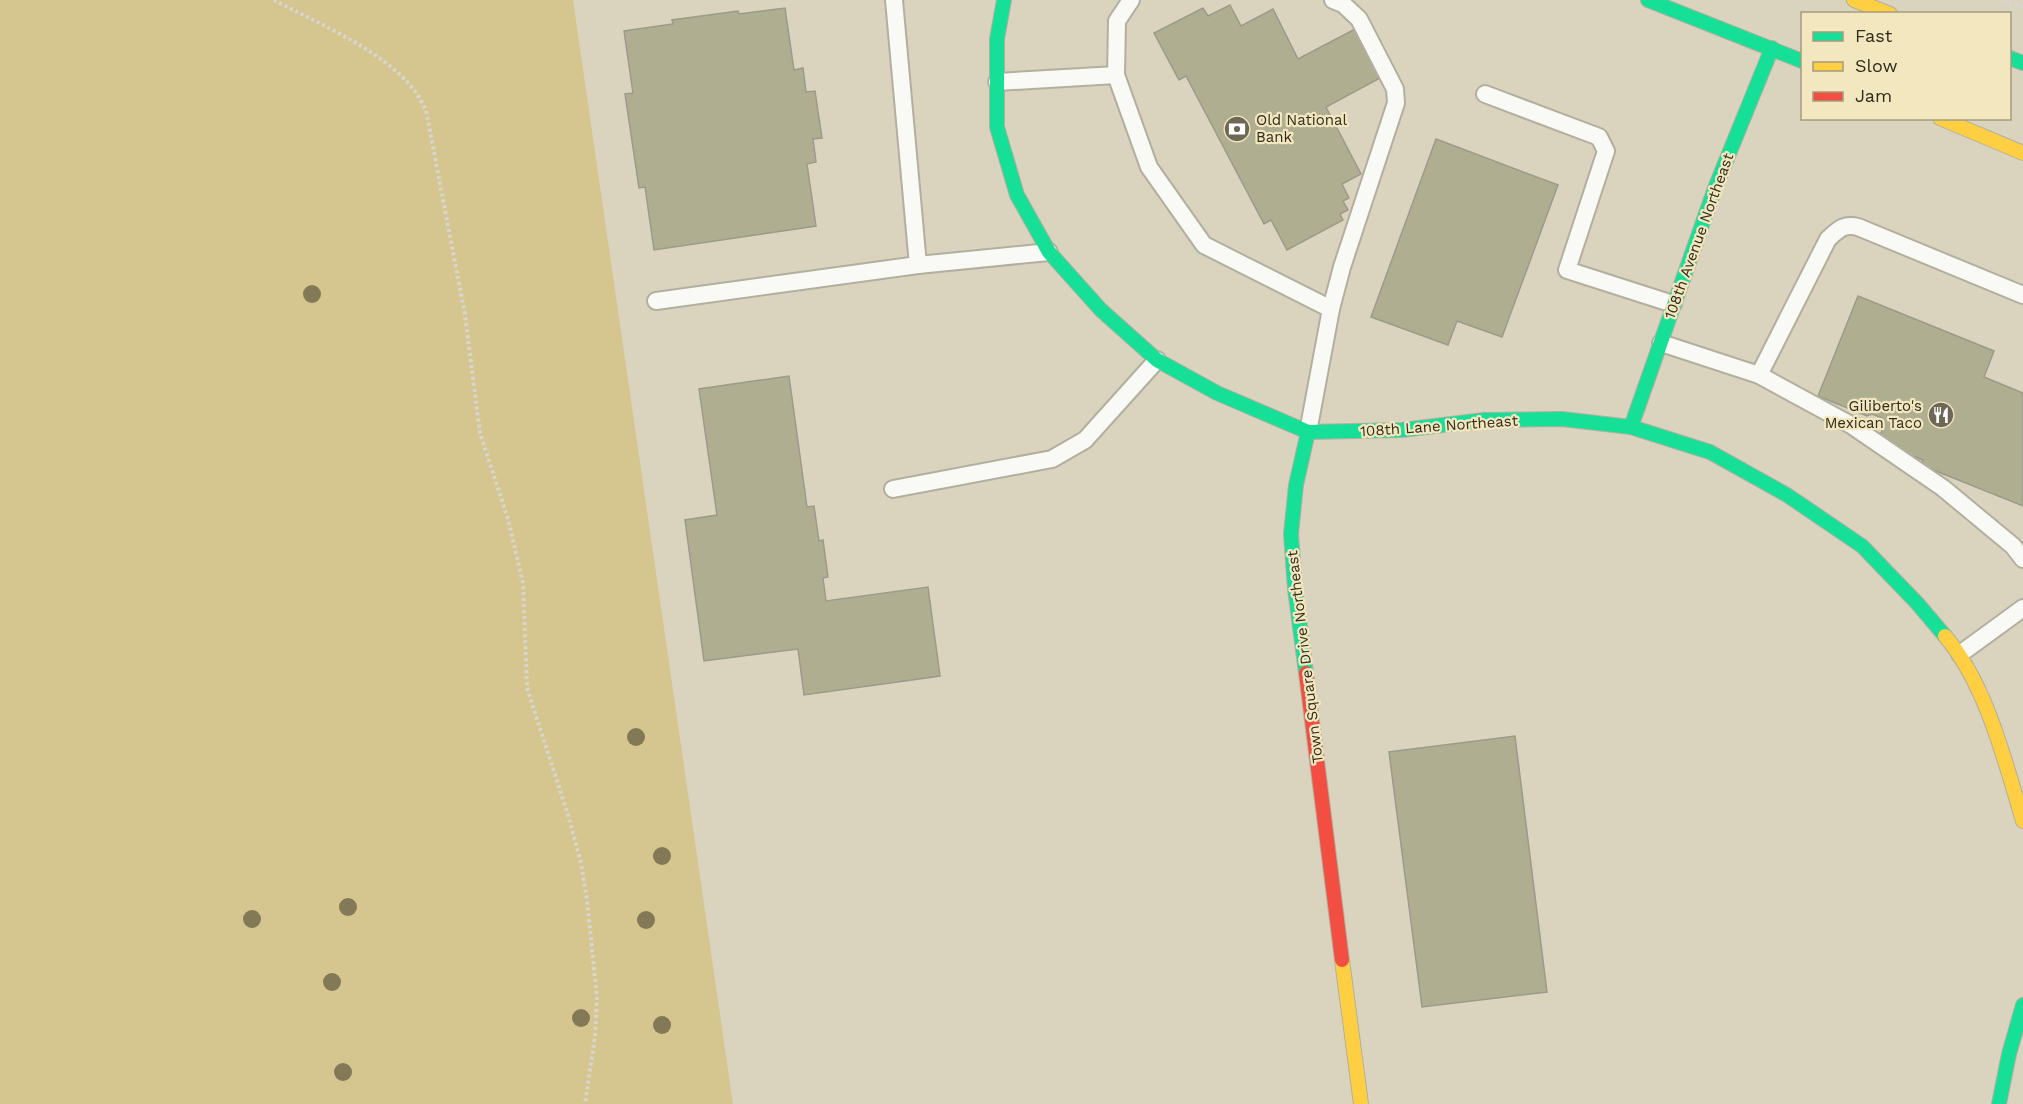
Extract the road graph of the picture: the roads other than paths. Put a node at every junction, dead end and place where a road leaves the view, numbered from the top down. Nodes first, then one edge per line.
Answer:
1 (894, 0) edge
2 (1004, 0) edge
3 (1131, 0) edge
4 (1333, 0) edge
5 (1648, 0) edge
6 (1854, 0) edge
7 (1885, 12) edge
8 (1772, 48) junction
9 (1801, 59) edge
10 (1116, 75) junction
11 (998, 82) junction
12 (1485, 94) dead end
13 (1945, 120) edge
14 (2023, 153) edge
15 (1049, 252) junction
16 (918, 264) junction
17 (2023, 295) edge
18 (656, 301) dead end
19 (1673, 304) junction
20 (1331, 309) junction
21 (1660, 343) junction
22 (1157, 360) junction
23 (1759, 375) junction
24 (1631, 427) junction
25 (1308, 432) junction
26 (892, 489) dead end
27 (2023, 559) edge
28 (2023, 608) edge
29 (1960, 654) junction
30 (2023, 821) edge
31 (2023, 1005) edge
32 (1361, 1104) edge
33 (1999, 1104) edge

1 - 16 lane
2 - 11 street
3 - 10 lane
4 - 20 lane
5 - 8 street
6 - 7 street
8 - 9 street
8 - 19 street, 108th Avenue Northeast
10 - 11 lane
10 - 20 lane
11 - 15 street
12 - 19 lane
13 - 14 street
15 - 16 lane
15 - 22 street
16 - 18 lane
17 - 23 lane
19 - 21 street, 108th Avenue Northeast
20 - 25 lane
21 - 23 lane
21 - 24 street, 108th Avenue Northeast
22 - 25 street
22 - 26 lane
23 - 27 lane
24 - 25 street, 108th Lane Northeast
24 - 29 street, 108th Lane Northeast
25 - 32 street, Town Square Drive Northeast
28 - 29 lane
29 - 30 street, 108th Lane Northeast
31 - 33 street

